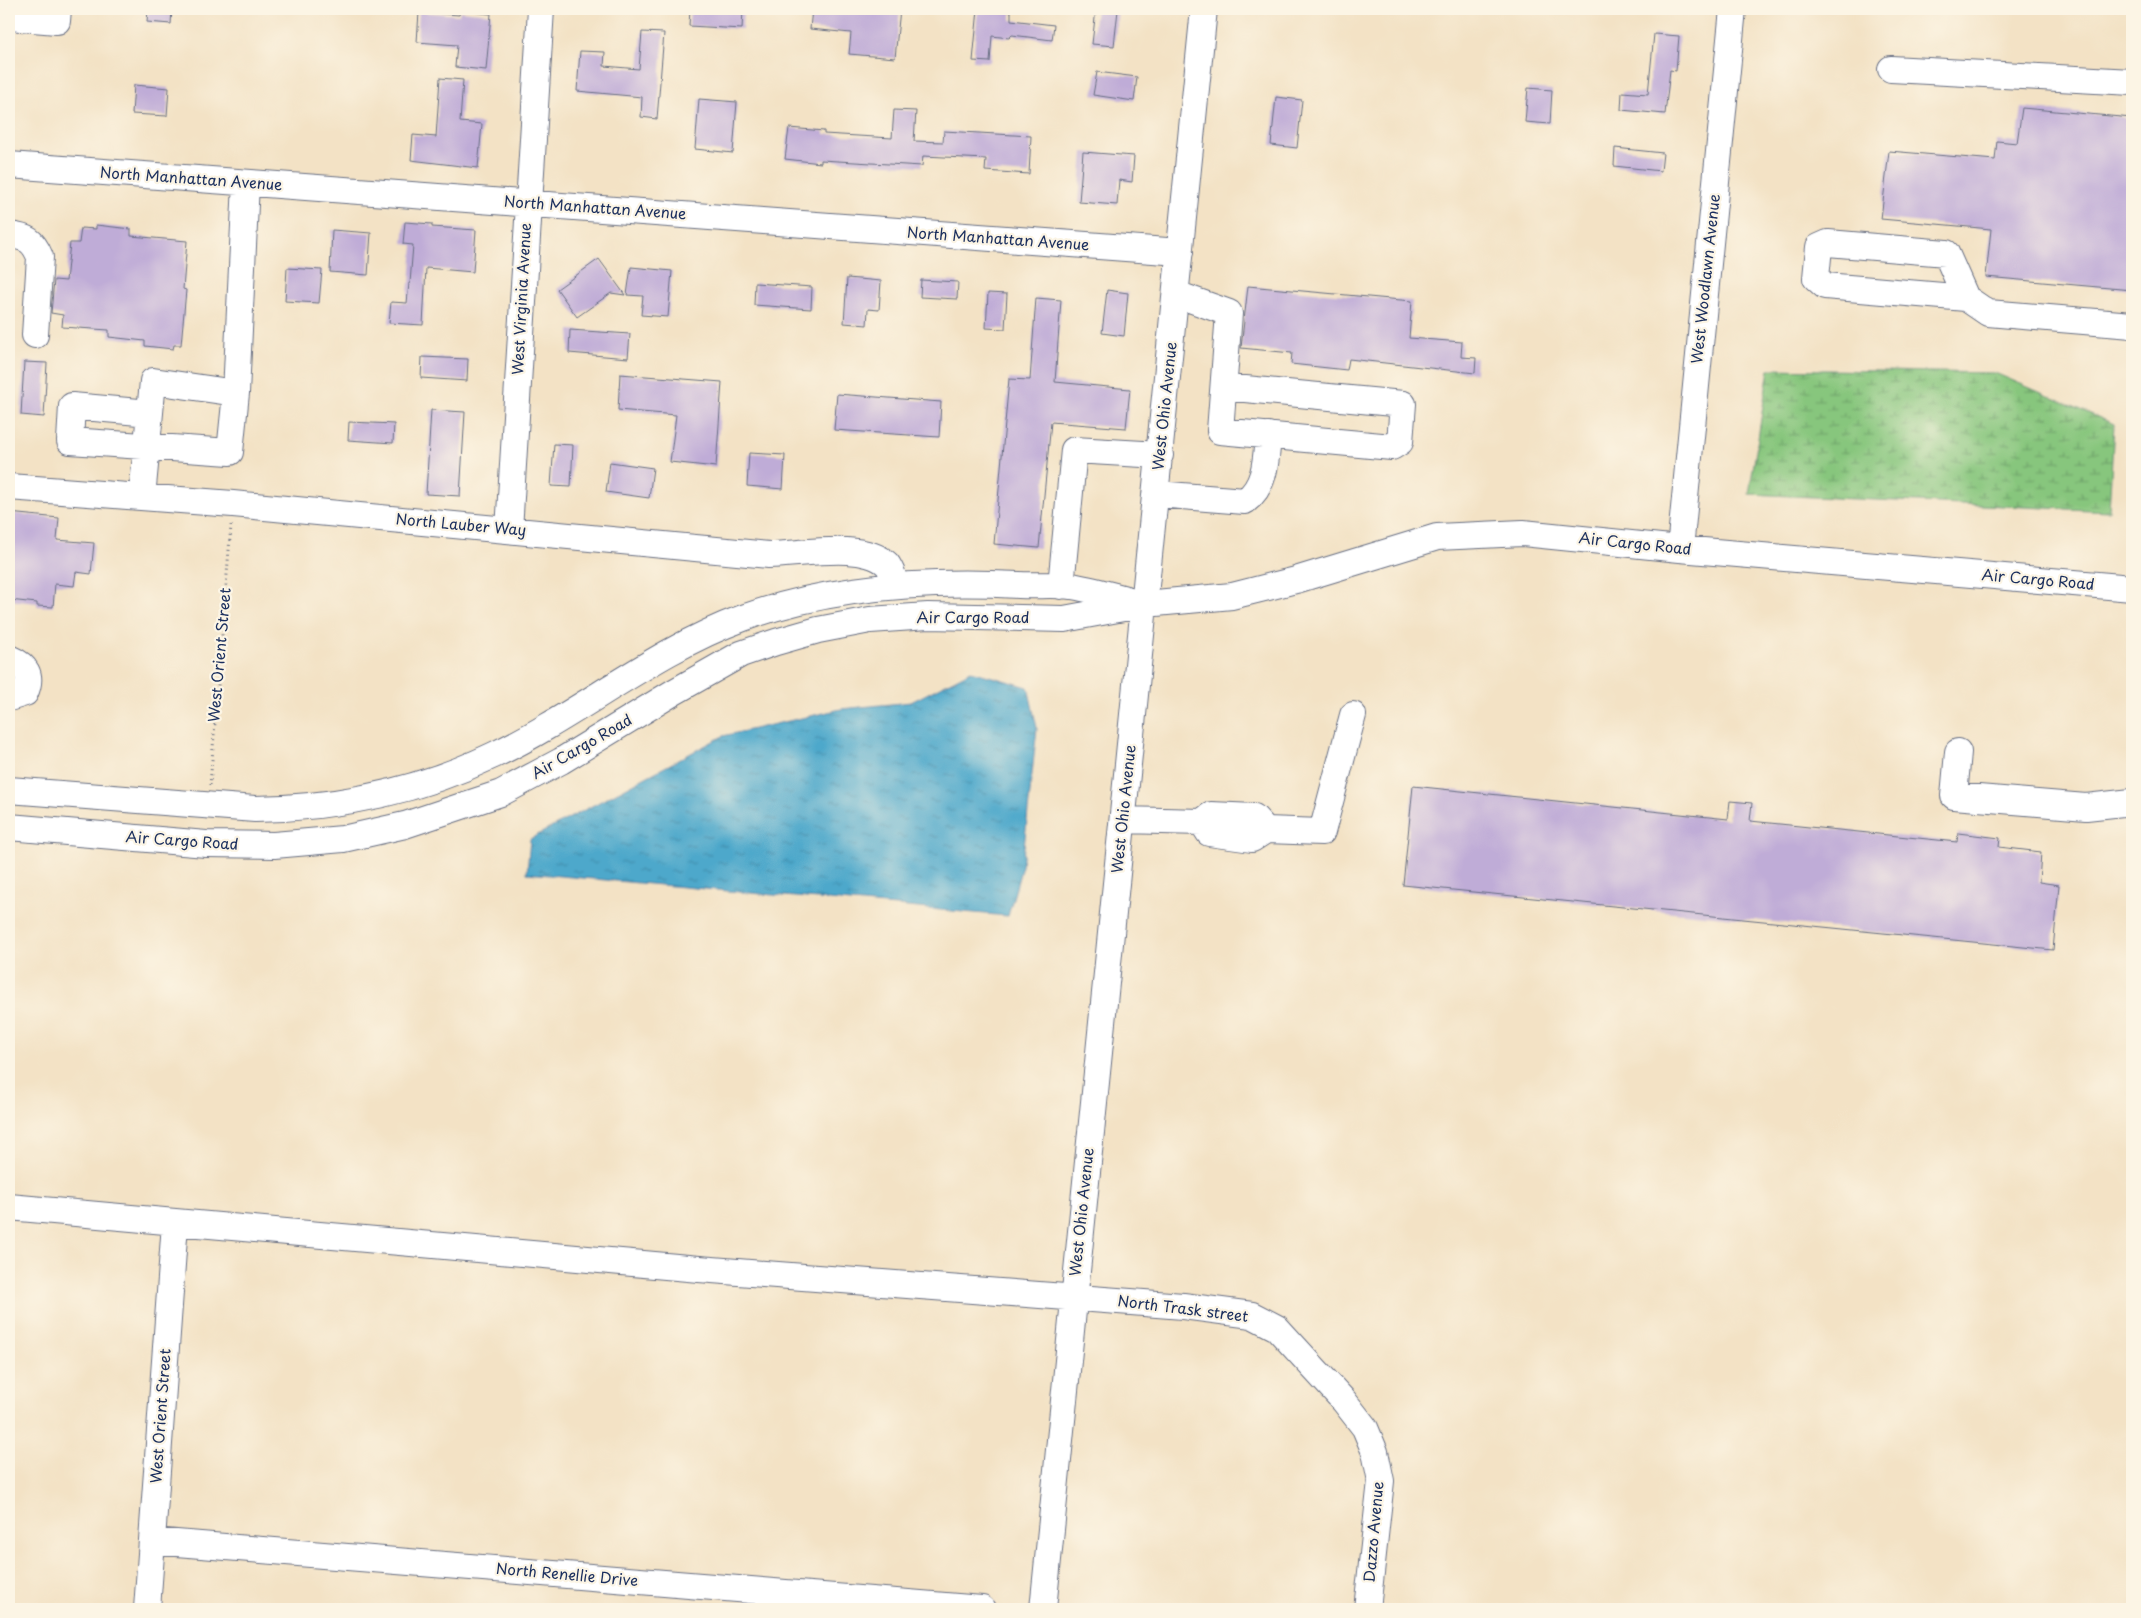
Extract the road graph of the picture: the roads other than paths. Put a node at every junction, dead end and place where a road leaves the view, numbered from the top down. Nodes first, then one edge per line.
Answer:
1 (58, 9) edge
2 (541, 9) edge
3 (1204, 9) edge
4 (1733, 9) edge
5 (9, 17) edge
6 (1891, 69) dead end
7 (2132, 82) edge
8 (9, 165) edge
9 (246, 183) junction
10 (527, 203) junction
11 (9, 235) edge
12 (1180, 252) junction
13 (1176, 294) junction
14 (1966, 298) junction
15 (2132, 325) edge
16 (35, 335) dead end
17 (1224, 387) junction
18 (236, 393) junction
19 (150, 413) junction
20 (1268, 435) junction
21 (147, 446) junction
22 (1160, 455) junction
23 (9, 487) edge
24 (1156, 494) junction
25 (142, 497) junction
26 (509, 530) junction
27 (1680, 549) junction
28 (897, 585) junction
29 (1061, 586) junction
30 (2132, 588) edge
31 (1145, 604) junction
32 (9, 658) edge
33 (9, 698) edge
34 (1354, 715) dead end
35 (1958, 752) dead end
36 (9, 790) edge
37 (2132, 802) edge
38 (1122, 820) junction
39 (9, 827) edge
40 (9, 1207) edge
41 (175, 1223) junction
42 (1074, 1297) junction
43 (1365, 1428) joint
44 (152, 1541) junction
45 (147, 1609) edge
46 (982, 1609) edge
47 (1043, 1609) edge
48 (1367, 1609) edge

1 - 5 street
2 - 10 street, West Virginia Avenue
3 - 12 street, West Ohio Avenue
4 - 27 street, West Woodlawn Avenue
6 - 7 street
8 - 9 street, North Manhattan Avenue
9 - 10 street, North Manhattan Avenue
9 - 18 street
10 - 12 street, North Manhattan Avenue
10 - 26 street, West Virginia Avenue
11 - 16 street
12 - 13 street, West Ohio Avenue
13 - 17 street
13 - 22 street, West Ohio Avenue
14 - 14 street
14 - 15 street
17 - 20 street
17 - 20 street
18 - 19 street
18 - 21 street
19 - 21 street
19 - 21 street
20 - 24 street
21 - 25 street
22 - 24 street, West Ohio Avenue
22 - 29 street
23 - 25 street, North Lauber Way
24 - 31 street, West Ohio Avenue
25 - 26 street, North Lauber Way
26 - 28 street, North Lauber Way
27 - 30 street, Air Cargo Road
27 - 31 street, Air Cargo Road
28 - 29 street, Air Cargo Road
28 - 36 street, Air Cargo Road
29 - 31 street, Air Cargo Road
31 - 38 street, West Ohio Avenue
31 - 39 street, Air Cargo Road
32 - 33 street
34 - 38 street
35 - 37 street
38 - 42 street, West Ohio Avenue
40 - 41 street
41 - 42 street, North Trask street
41 - 44 street, West Orient Street
42 - 43 street, North Trask street
42 - 47 street, West Ohio Avenue
43 - 48 street, Dazzo Avenue
44 - 45 street, West Orient Street
44 - 46 street, North Renellie Drive

